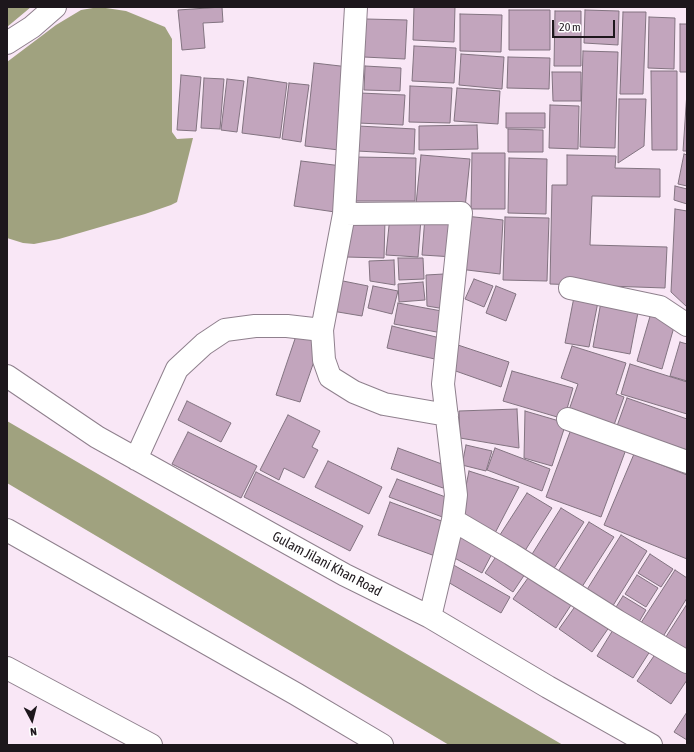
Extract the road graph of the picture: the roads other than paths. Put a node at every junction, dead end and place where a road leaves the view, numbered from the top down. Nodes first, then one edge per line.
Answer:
1 (55, 7) edge
2 (356, 7) edge
3 (7, 43) edge
4 (344, 214) junction
5 (570, 288) dead end
6 (687, 325) edge
7 (322, 330) junction
8 (7, 376) edge
9 (447, 415) junction
10 (568, 419) dead end
11 (136, 459) junction
12 (687, 462) edge
13 (453, 520) junction
14 (7, 530) edge
15 (430, 617) junction
16 (687, 662) edge
17 (7, 668) edge
18 (152, 745) edge
19 (382, 745) edge
20 (651, 745) edge

1 - 3 street
2 - 4 street
4 - 7 street
4 - 9 street
5 - 6 street
7 - 9 street
7 - 11 street
8 - 11 street, Gulam Jilani Khan Road
9 - 13 street
10 - 12 street
11 - 15 street, Gulam Jilani Khan Road
13 - 15 street
13 - 16 street
14 - 19 street
15 - 20 street, Gulam Jilani Khan Road
17 - 18 street

